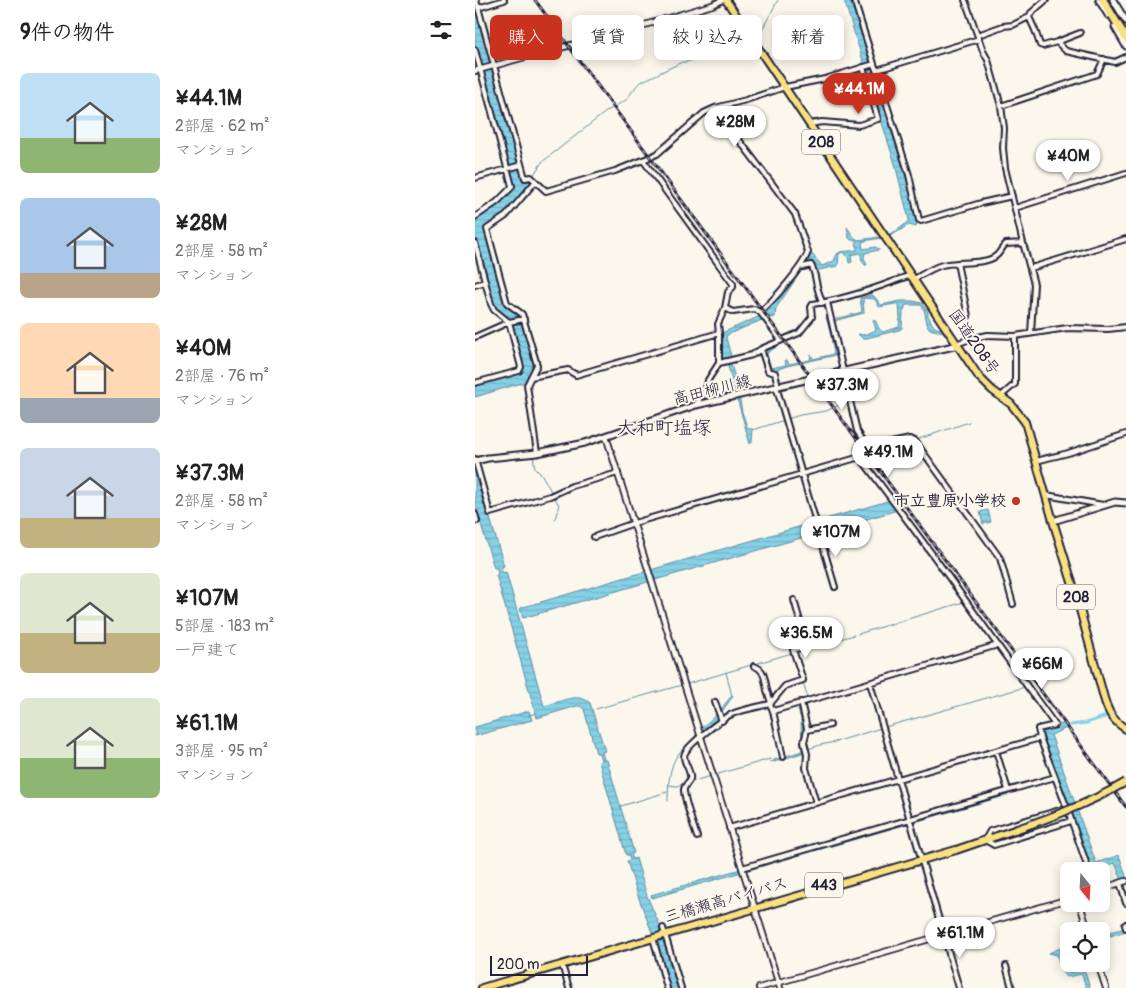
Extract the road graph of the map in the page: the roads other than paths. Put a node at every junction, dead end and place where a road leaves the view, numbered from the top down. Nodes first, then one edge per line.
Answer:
1 (476, 0) edge
2 (504, 0) edge
3 (724, 0) edge
4 (854, 0) edge
5 (965, 0) edge
6 (1046, 0) edge
7 (1099, 0) edge
8 (1103, 0) edge
9 (1113, 0) edge
10 (478, 8) junction
11 (1029, 17) junction
12 (1126, 21) edge
13 (1080, 33) dead end
14 (978, 37) junction
15 (1126, 38) edge
16 (1057, 42) junction
17 (1126, 46) edge
18 (475, 50) edge
19 (1126, 57) edge
20 (1104, 59) junction
21 (874, 64) junction
22 (493, 66) junction
23 (863, 68) junction
24 (478, 70) edge
25 (877, 70) junction
26 (785, 87) junction
27 (1001, 106) junction
28 (715, 108) junction
29 (810, 124) junction
30 (643, 160) junction
31 (521, 165) junction
32 (507, 168) junction
33 (1126, 173) edge
34 (475, 178) edge
35 (535, 182) junction
36 (1012, 196) junction
37 (1015, 208) junction
38 (475, 217) edge
39 (1126, 239) edge
40 (475, 243) edge
41 (1023, 243) junction
42 (957, 263) junction
43 (801, 266) junction
44 (1031, 268) junction
45 (912, 277) junction
46 (485, 282) junction
47 (475, 285) edge
48 (825, 302) junction
49 (725, 308) junction
50 (760, 312) junction
51 (968, 316) dead end
52 (524, 319) junction
53 (509, 322) junction
54 (1126, 327) edge
55 (719, 333) junction
56 (1031, 333) junction
57 (1015, 336) junction
58 (475, 337) edge
59 (781, 340) junction
60 (957, 344) junction
61 (761, 349) junction
62 (719, 363) junction
63 (842, 370) junction
64 (531, 378) junction
65 (475, 383) edge
66 (777, 386) junction
67 (1001, 396) junction
68 (696, 405) junction
69 (1126, 434) edge
70 (606, 436) junction
71 (864, 443) junction
72 (868, 448) junction
73 (537, 453) junction
74 (860, 457) junction
75 (1036, 458) junction
76 (475, 460) edge
77 (882, 469) dead end
78 (618, 473) junction
79 (802, 474) junction
80 (1045, 495) junction
81 (1126, 503) edge
82 (1105, 505) junction
83 (475, 514) edge
84 (477, 521) dead end
85 (1053, 521) junction
86 (634, 522) junction
87 (594, 537) dead end
88 (835, 587) dead end
89 (794, 600) dead end
90 (1013, 604) dead end
91 (998, 645) junction
92 (754, 666) dead end
93 (870, 682) junction
94 (715, 702) dead end
95 (801, 702) junction
96 (770, 703) junction
97 (773, 711) junction
98 (722, 721) junction
99 (830, 724) dead end
100 (1126, 729) edge
101 (807, 730) junction
102 (701, 736) junction
103 (1040, 738) junction
104 (996, 751) junction
105 (783, 757) dead end
106 (1055, 777) junction
107 (898, 779) junction
108 (1126, 782) edge
109 (1008, 790) junction
110 (816, 802) junction
111 (1067, 808) junction
112 (909, 818) junction
113 (1071, 821) junction
114 (729, 828) junction
115 (697, 837) dead end
116 (985, 840) junction
117 (921, 859) junction
118 (1086, 862) edge
119 (743, 870) junction
120 (1123, 882) edge
121 (1110, 886) edge
122 (1060, 902) edge
123 (1126, 903) edge
124 (754, 907) junction
125 (664, 932) junction
126 (943, 936) junction
127 (653, 937) junction
128 (563, 965) junction
129 (1006, 966) dead end
130 (1101, 972) edge
131 (778, 982) junction
132 (475, 987) edge
133 (482, 988) edge
134 (569, 988) edge
135 (667, 988) edge
136 (681, 988) edge
137 (759, 988) edge
138 (780, 988) edge
139 (959, 988) edge
140 (1012, 988) edge
141 (1106, 988) edge

1 - 10 street
2 - 10 street
3 - 22 street
3 - 26 highway, 国道208号 / 208
4 - 21 street
5 - 14 street
6 - 11 street
7 - 17 main road
8 - 15 highway
9 - 12 main road
10 - 22 street
11 - 14 street
11 - 16 street
13 - 16 street
14 - 25 street
14 - 27 street
16 - 20 street
18 - 24 street
19 - 20 street
20 - 27 street
21 - 23 street
21 - 25 street
22 - 24 street
22 - 31 street
23 - 26 street
23 - 29 street
24 - 32 street
25 - 36 street
26 - 28 street
26 - 29 highway, 国道208号 / 208
27 - 36 street
28 - 30 street
28 - 43 street
29 - 45 highway, 国道208号 / 208
30 - 35 street
30 - 49 street
31 - 32 street
31 - 35 street
32 - 34 street
32 - 38 street
33 - 37 street
35 - 52 street
36 - 37 street
37 - 41 street
39 - 44 street
40 - 46 street
41 - 42 street
41 - 44 street
42 - 45 street
42 - 51 street
43 - 48 street
43 - 50 street
44 - 56 street
45 - 48 street
45 - 60 highway, 国道208号 / 208
46 - 47 street
46 - 53 street
48 - 59 street
48 - 63 street
49 - 50 street
49 - 55 street
50 - 59 street
52 - 53 street
52 - 64 street
53 - 58 street
53 - 65 street
54 - 56 street
55 - 62 street
55 - 64 street
56 - 57 street
57 - 60 street
57 - 67 street
59 - 61 street
60 - 63 main road, 高田柳川線
60 - 67 highway, 国道208号 / 208
61 - 62 street
61 - 66 street
62 - 68 street
63 - 66 main road, 高田柳川線
63 - 71 street
64 - 73 street
66 - 68 main road, 高田柳川線
66 - 79 street
67 - 75 highway, 国道208号 / 208
68 - 70 main road, 高田柳川線
69 - 75 street
70 - 73 main road, 高田柳川線
70 - 78 street
71 - 72 street
71 - 74 street
72 - 77 street
72 - 90 street
73 - 76 main road, 高田柳川線
74 - 79 street
74 - 91 street
75 - 80 highway, 国道208号 / 208
76 - 78 street
78 - 86 street
79 - 86 street
79 - 88 street
80 - 82 street
80 - 85 highway, 国道208号 / 208
81 - 82 main road
82 - 85 main road
83 - 84 street
85 - 100 highway, 国道208号 / 208
86 - 87 street
86 - 102 street
89 - 96 street
91 - 93 street
91 - 103 street
92 - 96 street
93 - 95 street
93 - 107 street
94 - 98 street
95 - 97 street
95 - 101 street
96 - 97 street
96 - 98 street
97 - 105 street
98 - 102 street
99 - 101 street
101 - 110 street
102 - 114 street
102 - 115 street
103 - 104 street
103 - 106 street
104 - 107 street
104 - 109 street
106 - 109 street
106 - 111 street
107 - 110 street
107 - 112 street
108 - 116 highway, 三橋瀬高バイパス / 443, bridge
109 - 112 street
110 - 114 street
111 - 113 street
111 - 116 street
112 - 117 street
112 - 119 street
113 - 116 street
113 - 118 street
114 - 119 street
116 - 117 highway, 三橋瀬高バイパス / 443
117 - 124 highway, 三橋瀬高バイパス / 443
117 - 126 street
119 - 124 street
120 - 121 street
120 - 123 street
122 - 126 street
124 - 125 highway, 三橋瀬高バイパス / 443
124 - 131 street
125 - 127 highway, 三橋瀬高バイパス / 443
125 - 136 street
126 - 131 street
126 - 139 street
127 - 128 highway, 三橋瀬高バイパス / 443
127 - 132 highway, 三橋瀬高バイパス / 443
127 - 135 street
128 - 133 highway, 三橋瀬高バイパス / 443
128 - 134 street
129 - 140 street
130 - 141 street
131 - 137 street
131 - 138 street

